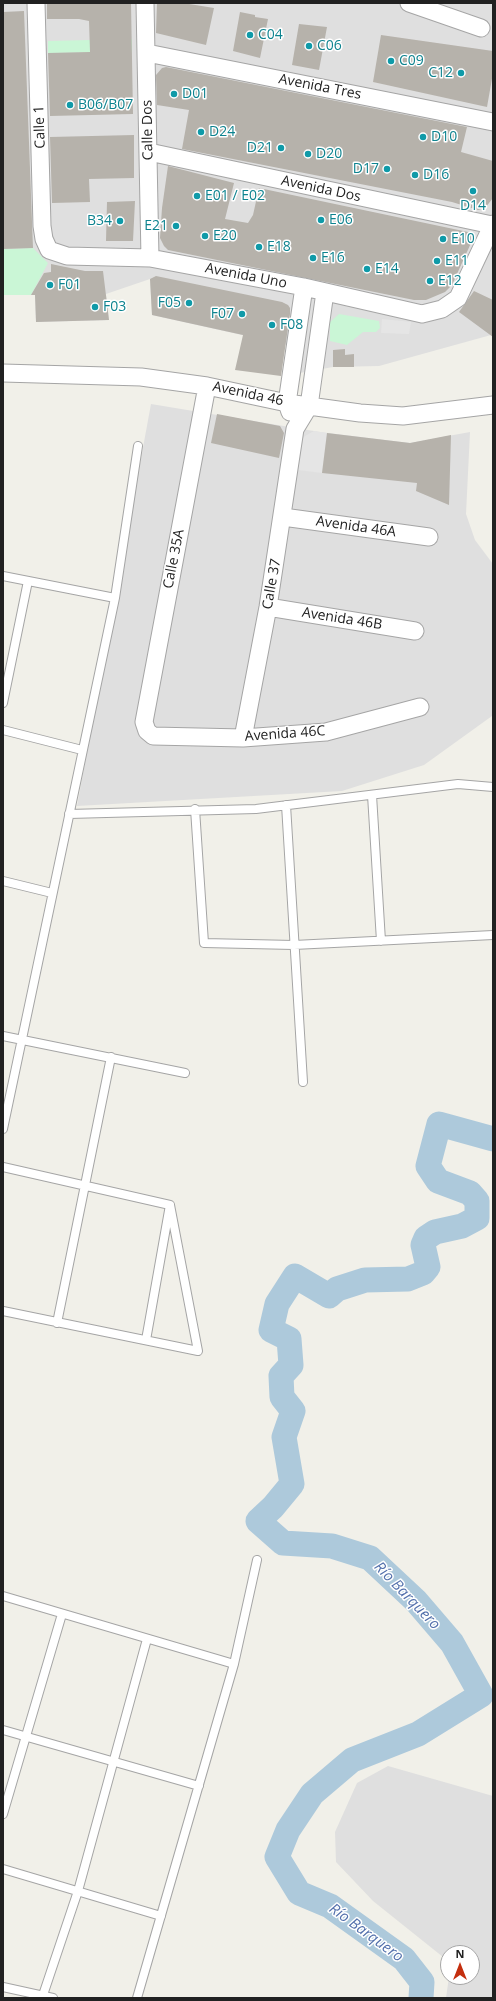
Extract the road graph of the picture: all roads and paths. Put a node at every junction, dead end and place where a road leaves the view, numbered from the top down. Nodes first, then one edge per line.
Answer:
1 (36, 3) edge
2 (145, 3) edge
3 (409, 3) edge
4 (481, 28) dead end
5 (147, 53) junction
6 (493, 122) edge
7 (149, 152) junction
8 (493, 225) edge
9 (49, 250) joint
10 (150, 258) junction
11 (304, 287) junction
12 (325, 292) junction
13 (3, 373) edge
14 (207, 386) junction
15 (287, 402) junction
16 (493, 405) edge
17 (309, 406) junction
18 (295, 430) junction
19 (138, 446) dead end
20 (283, 517) junction
21 (428, 536) dead end
22 (3, 576) edge
23 (28, 581) junction
24 (115, 598) junction
25 (268, 607) junction
26 (415, 631) dead end
27 (3, 703) edge
28 (420, 707) dead end
29 (3, 730) edge
30 (147, 731) joint
31 (243, 738) junction
32 (82, 750) junction
33 (493, 787) edge
34 (372, 795) junction
35 (286, 805) junction
36 (194, 810) junction
37 (70, 814) junction
38 (3, 881) edge
39 (52, 893) junction
40 (493, 935) edge
41 (381, 941) junction
42 (294, 945) junction
43 (3, 1036) edge
44 (22, 1039) junction
45 (110, 1058) junction
46 (185, 1073) dead end
47 (303, 1082) dead end
48 (3, 1129) edge
49 (3, 1167) edge
50 (84, 1185) junction
51 (170, 1204) junction
52 (3, 1311) edge
53 (57, 1323) junction
54 (146, 1340) junction
55 (257, 1560) dead end
56 (3, 1596) edge
57 (62, 1614) junction
58 (147, 1639) junction
59 (234, 1664) junction
60 (3, 1730) edge
61 (26, 1736) junction
62 (114, 1761) junction
63 (199, 1786) junction
64 (3, 1814) edge
65 (3, 1870) edge
66 (78, 1891) junction
67 (161, 1916) junction
68 (3, 1987) edge
69 (42, 1997) edge
70 (53, 1998) edge
71 (137, 1998) edge

1 - 9 street, Calle 1
2 - 5 street, Calle Dos
3 - 4 street
5 - 6 street, Avenida Tres
5 - 7 street, Calle Dos
7 - 8 street, Avenida Dos
7 - 10 street, Calle Dos
8 - 12 street, Avenida Uno
9 - 10 street, Avenida Uno
10 - 11 street, Avenida Uno
11 - 12 street, Avenida Uno
11 - 15 street, Calle 37
12 - 17 street, Calle 37
13 - 14 street, Avenida 46
14 - 15 street, Avenida 46
14 - 30 street, Calle 35A
15 - 17 street, Avenida 46
15 - 18 street, Calle 37
16 - 17 street, Avenida 46
17 - 18 street, Calle 37
18 - 20 street, Calle 37
19 - 24 lane
20 - 21 street, Avenida 46A
20 - 25 street, Calle 37
22 - 23 lane
23 - 24 lane
23 - 27 lane
24 - 32 lane
25 - 26 street, Avenida 46B
25 - 31 street, Calle 37
28 - 31 street, Avenida 46C
29 - 32 lane
30 - 31 street, Avenida 46C
32 - 37 lane
33 - 34 lane
34 - 35 lane
34 - 41 lane
35 - 36 lane
35 - 42 lane
36 - 37 lane
36 - 42 lane
37 - 39 lane
38 - 39 lane
39 - 44 lane
40 - 41 lane
41 - 42 lane
42 - 47 lane
43 - 44 lane
44 - 45 lane
44 - 48 lane
45 - 46 lane
45 - 50 lane
49 - 50 lane
50 - 51 lane
50 - 53 lane
51 - 54 lane
51 - 54 lane
52 - 53 lane
53 - 54 lane
55 - 59 lane
56 - 57 lane
57 - 58 lane
57 - 61 lane
58 - 59 lane
58 - 62 lane
59 - 63 lane
60 - 61 lane
61 - 62 lane
61 - 64 lane
62 - 63 lane
62 - 66 lane
63 - 67 lane
65 - 66 lane
66 - 67 lane
66 - 69 lane
67 - 71 lane
68 - 69 lane
69 - 70 lane

